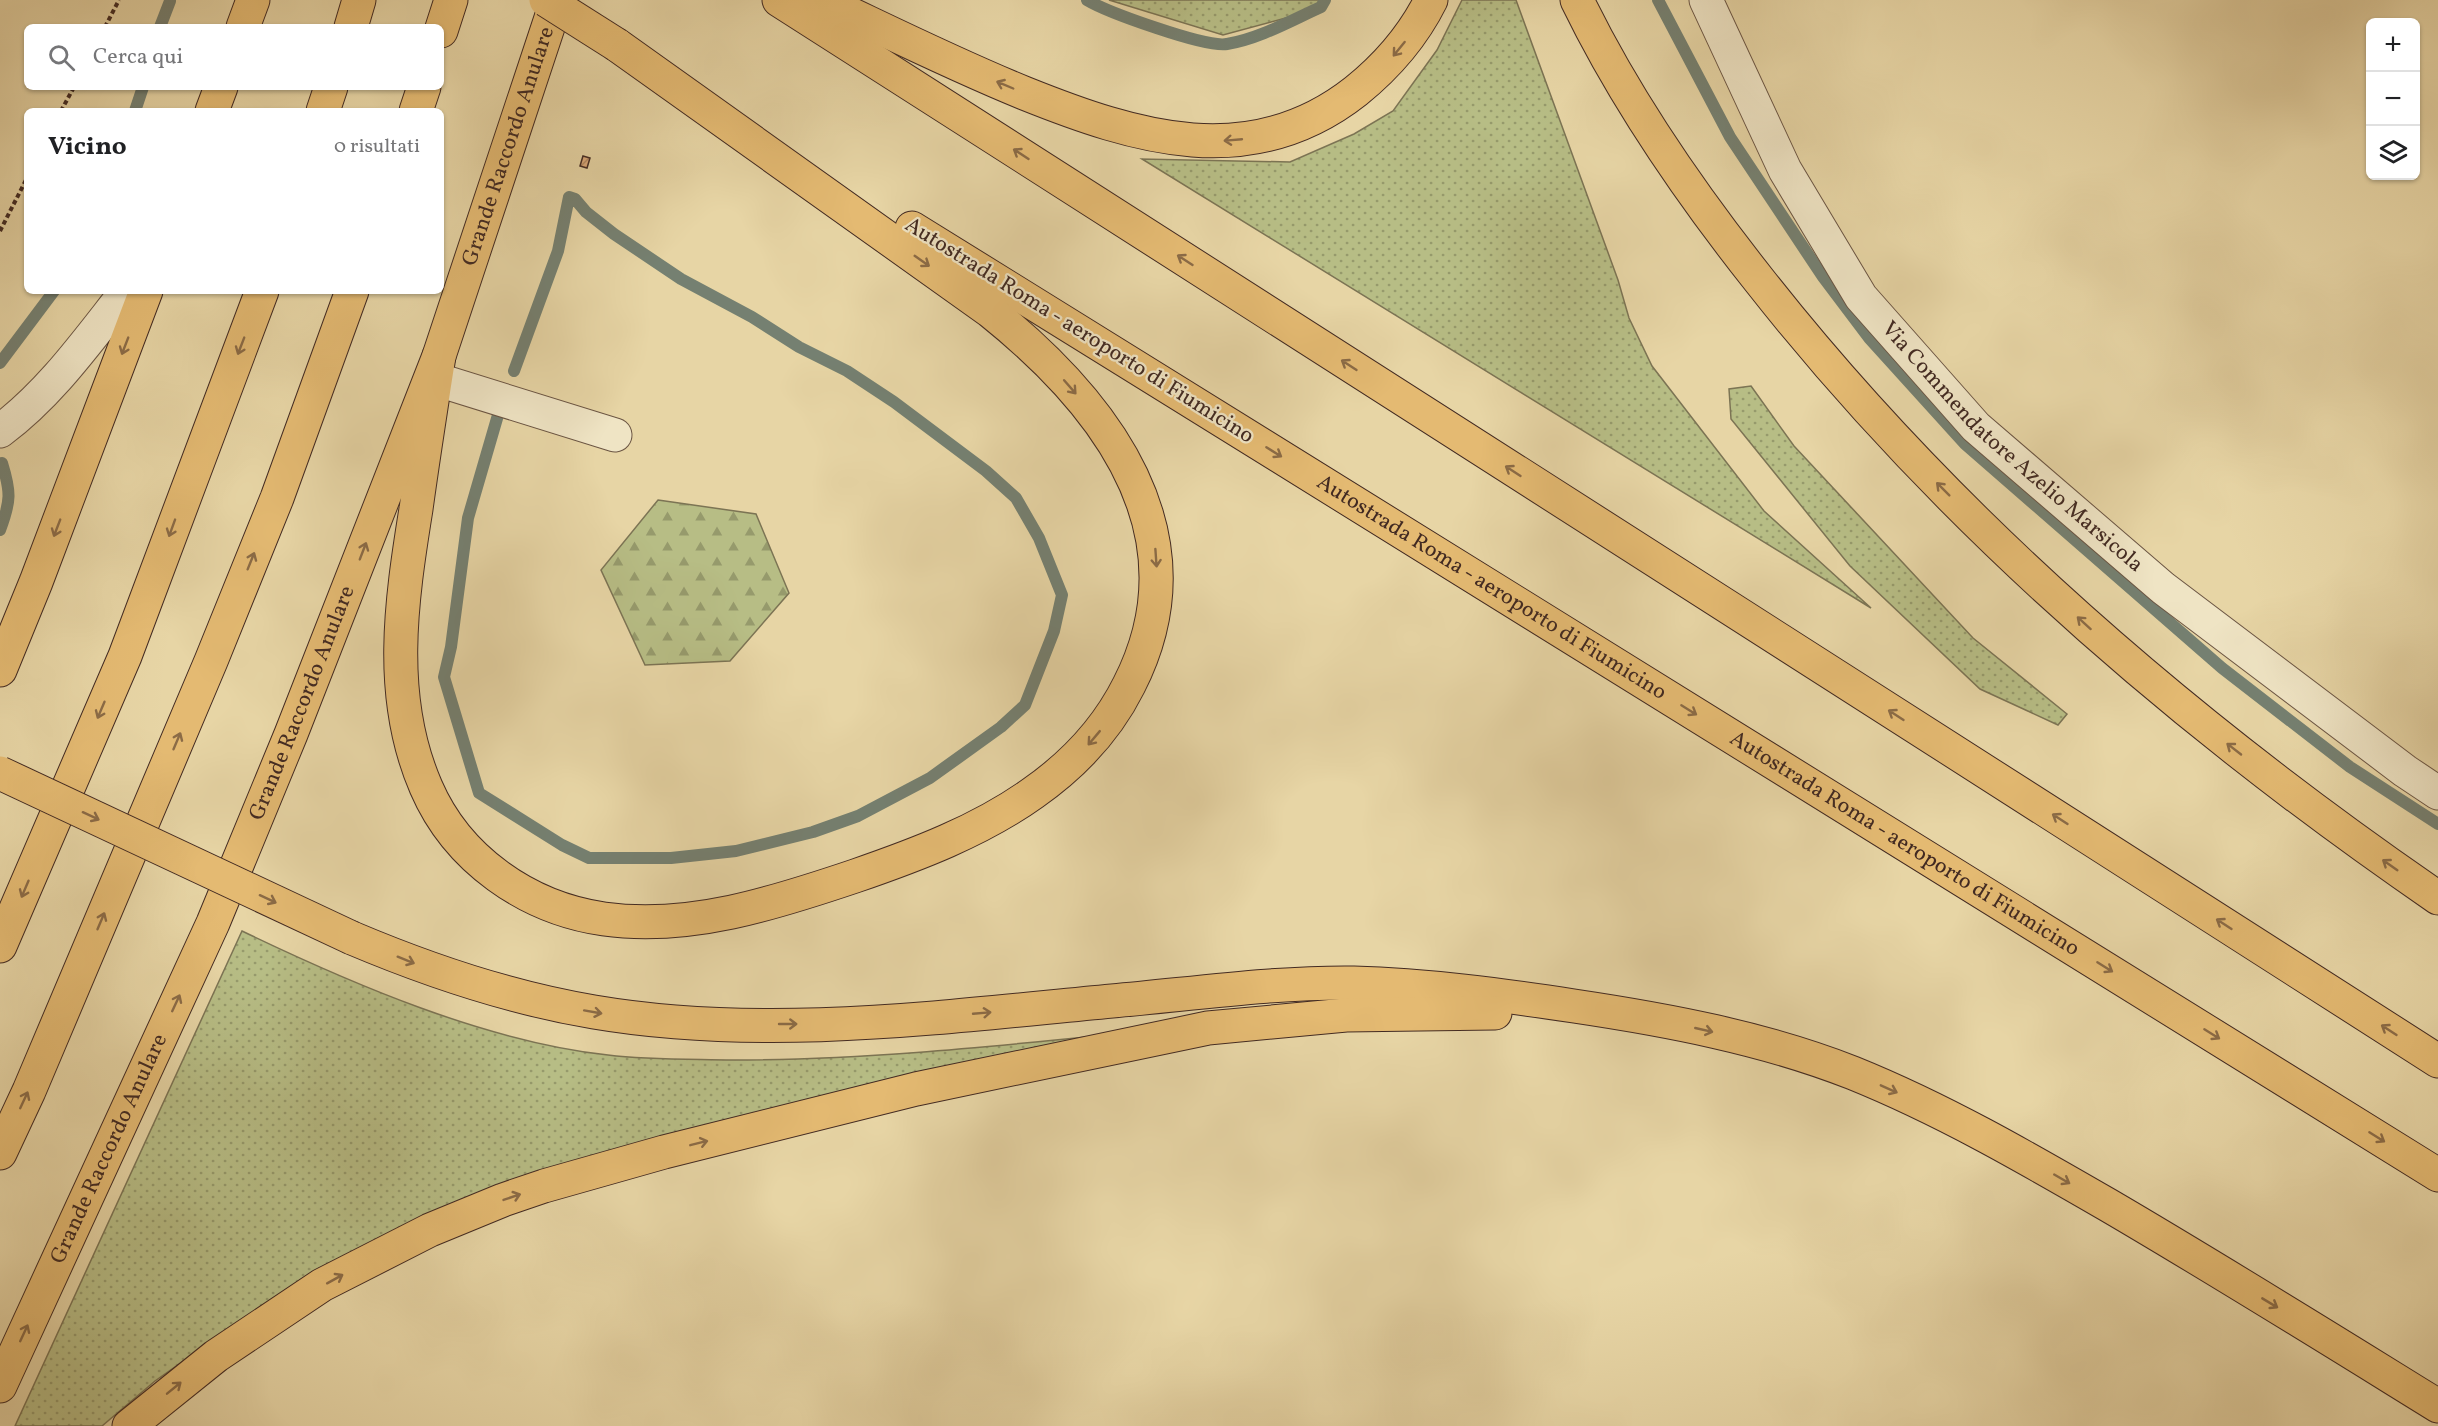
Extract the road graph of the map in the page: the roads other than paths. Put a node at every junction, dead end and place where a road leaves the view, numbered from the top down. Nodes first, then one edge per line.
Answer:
1 (360, 0) edge
2 (451, 0) edge
3 (546, 0) edge
4 (557, 0) edge
5 (779, 0) edge
6 (821, 0) edge
7 (1431, 0) edge
8 (1577, 0) edge
9 (1706, 0) edge
10 (352, 24) edge
11 (443, 24) edge
12 (617, 45) junction
13 (220, 90) edge
14 (330, 90) edge
15 (423, 90) edge
16 (213, 108) edge
17 (324, 108) edge
18 (417, 108) edge
19 (125, 294) edge
20 (145, 294) edge
21 (261, 294) edge
22 (351, 294) edge
23 (437, 367) junction
24 (0, 431) edge
25 (615, 435) dead end
26 (0, 670) edge
27 (0, 773) edge
28 (2438, 793) edge
29 (2438, 898) edge
30 (0, 946) edge
31 (1647, 1017) junction
32 (2438, 1061) edge
33 (0, 1153) edge
34 (2438, 1175) edge
35 (0, 1386) edge
36 (2438, 1406) edge
37 (129, 1426) edge

1 - 10 highway
2 - 11 highway
3 - 12 highway, Autostrada Roma - aeroporto di Fiumicino, bridge
4 - 23 highway, Grande Raccordo Anulare
32 -> 5 highway
7 -> 6 highway
29 -> 8 highway
9 - 28 street, Via Commendatore Azelio Marsicola
12 -> 23 highway
12 -> 34 highway, Autostrada Roma - aeroporto di Fiumicino
13 - 16 highway
14 - 17 highway
15 - 18 highway
19 - 24 street
20 -> 26 highway
21 -> 30 highway
33 -> 22 highway
23 - 25 street
35 -> 23 highway, Grande Raccordo Anulare
27 -> 31 highway, bridge
31 -> 36 highway
37 -> 31 highway

